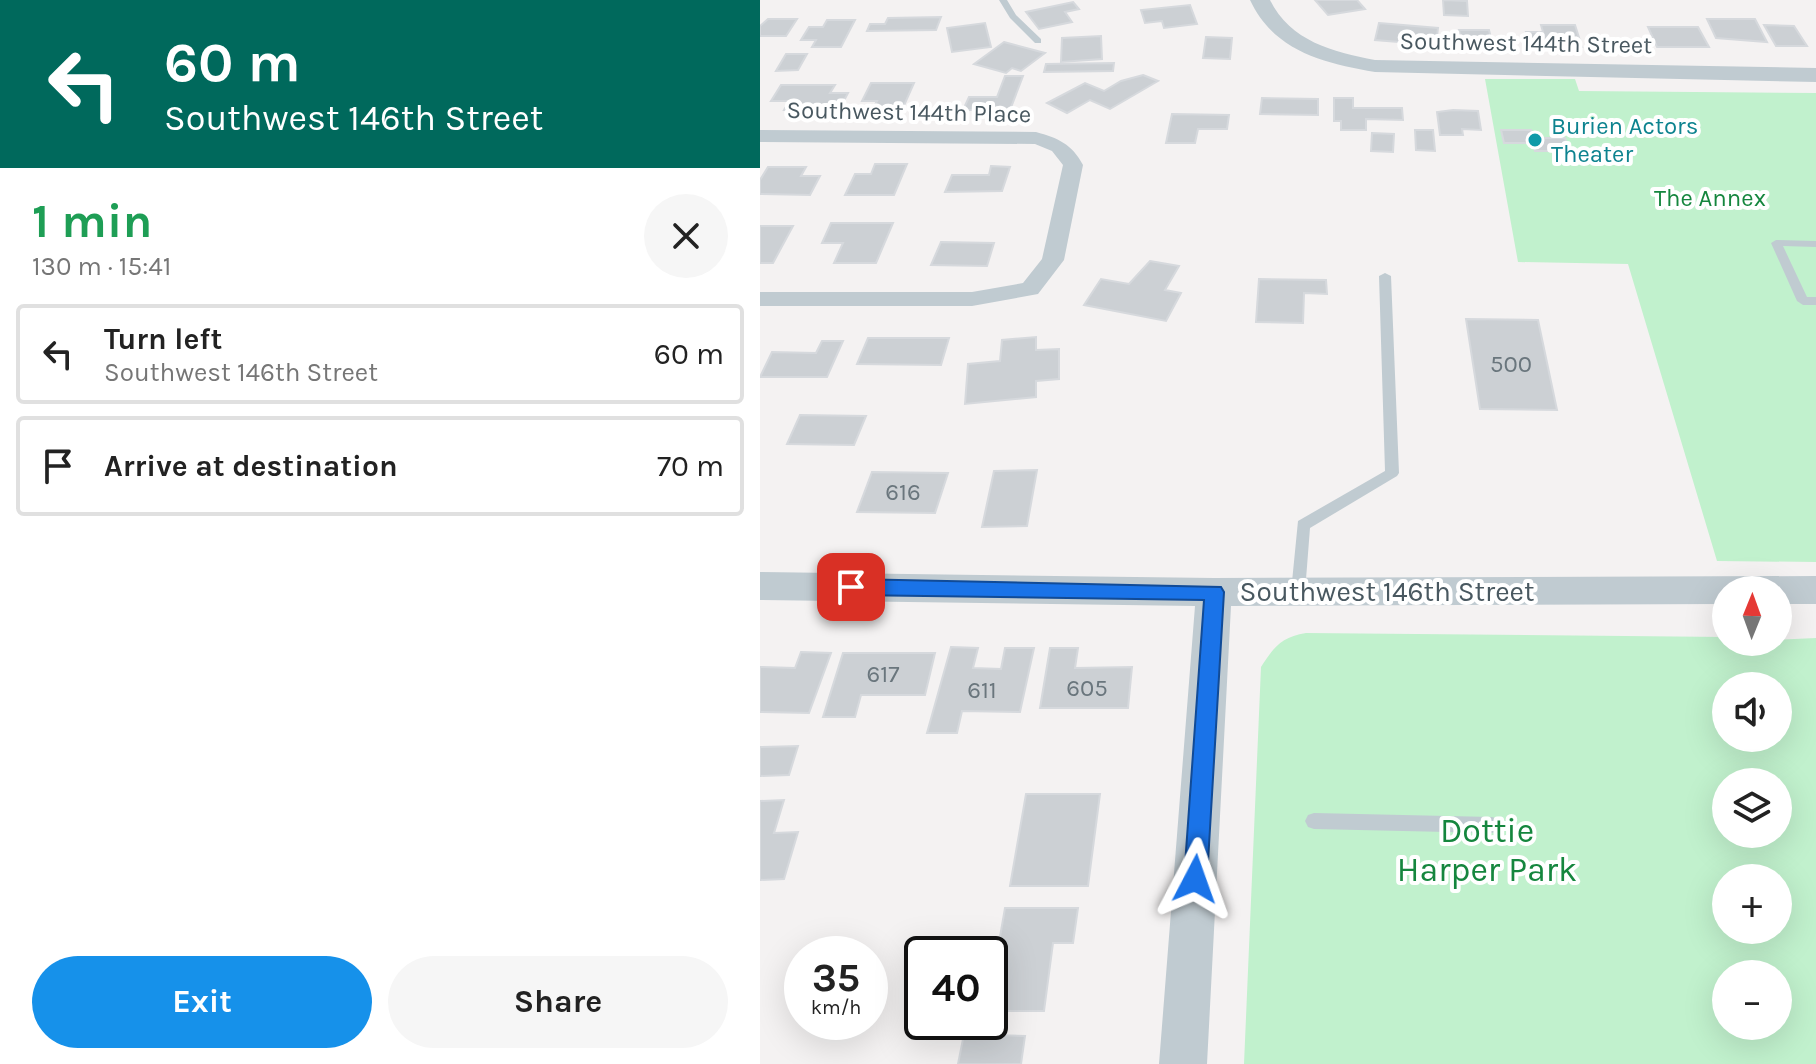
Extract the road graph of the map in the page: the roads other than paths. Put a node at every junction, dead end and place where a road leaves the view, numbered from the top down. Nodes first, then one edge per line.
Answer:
1 (1003, 0) edge
2 (1260, 0) edge
3 (1038, 41) dead end
4 (1816, 75) edge
5 (760, 136) edge
6 (1816, 244) edge
7 (1385, 276) dead end
8 (760, 299) edge
9 (1816, 301) edge
10 (760, 586) edge
11 (1712, 590) edge
12 (1792, 590) edge
13 (1816, 590) edge
14 (1214, 592) junction
15 (1298, 592) junction
16 (1314, 821) dead end
17 (1492, 825) dead end
18 (1183, 1064) edge

1 - 3 lane
2 - 4 street, Southwest 144th Street
5 - 8 street, Southwest 144th Place
6 - 9 lane
7 - 15 lane
10 - 14 street, Southwest 146th Street
11 - 15 street, Southwest 146th Street
12 - 13 street
14 - 15 street, Southwest 146th Street
14 - 18 street
16 - 17 lane

